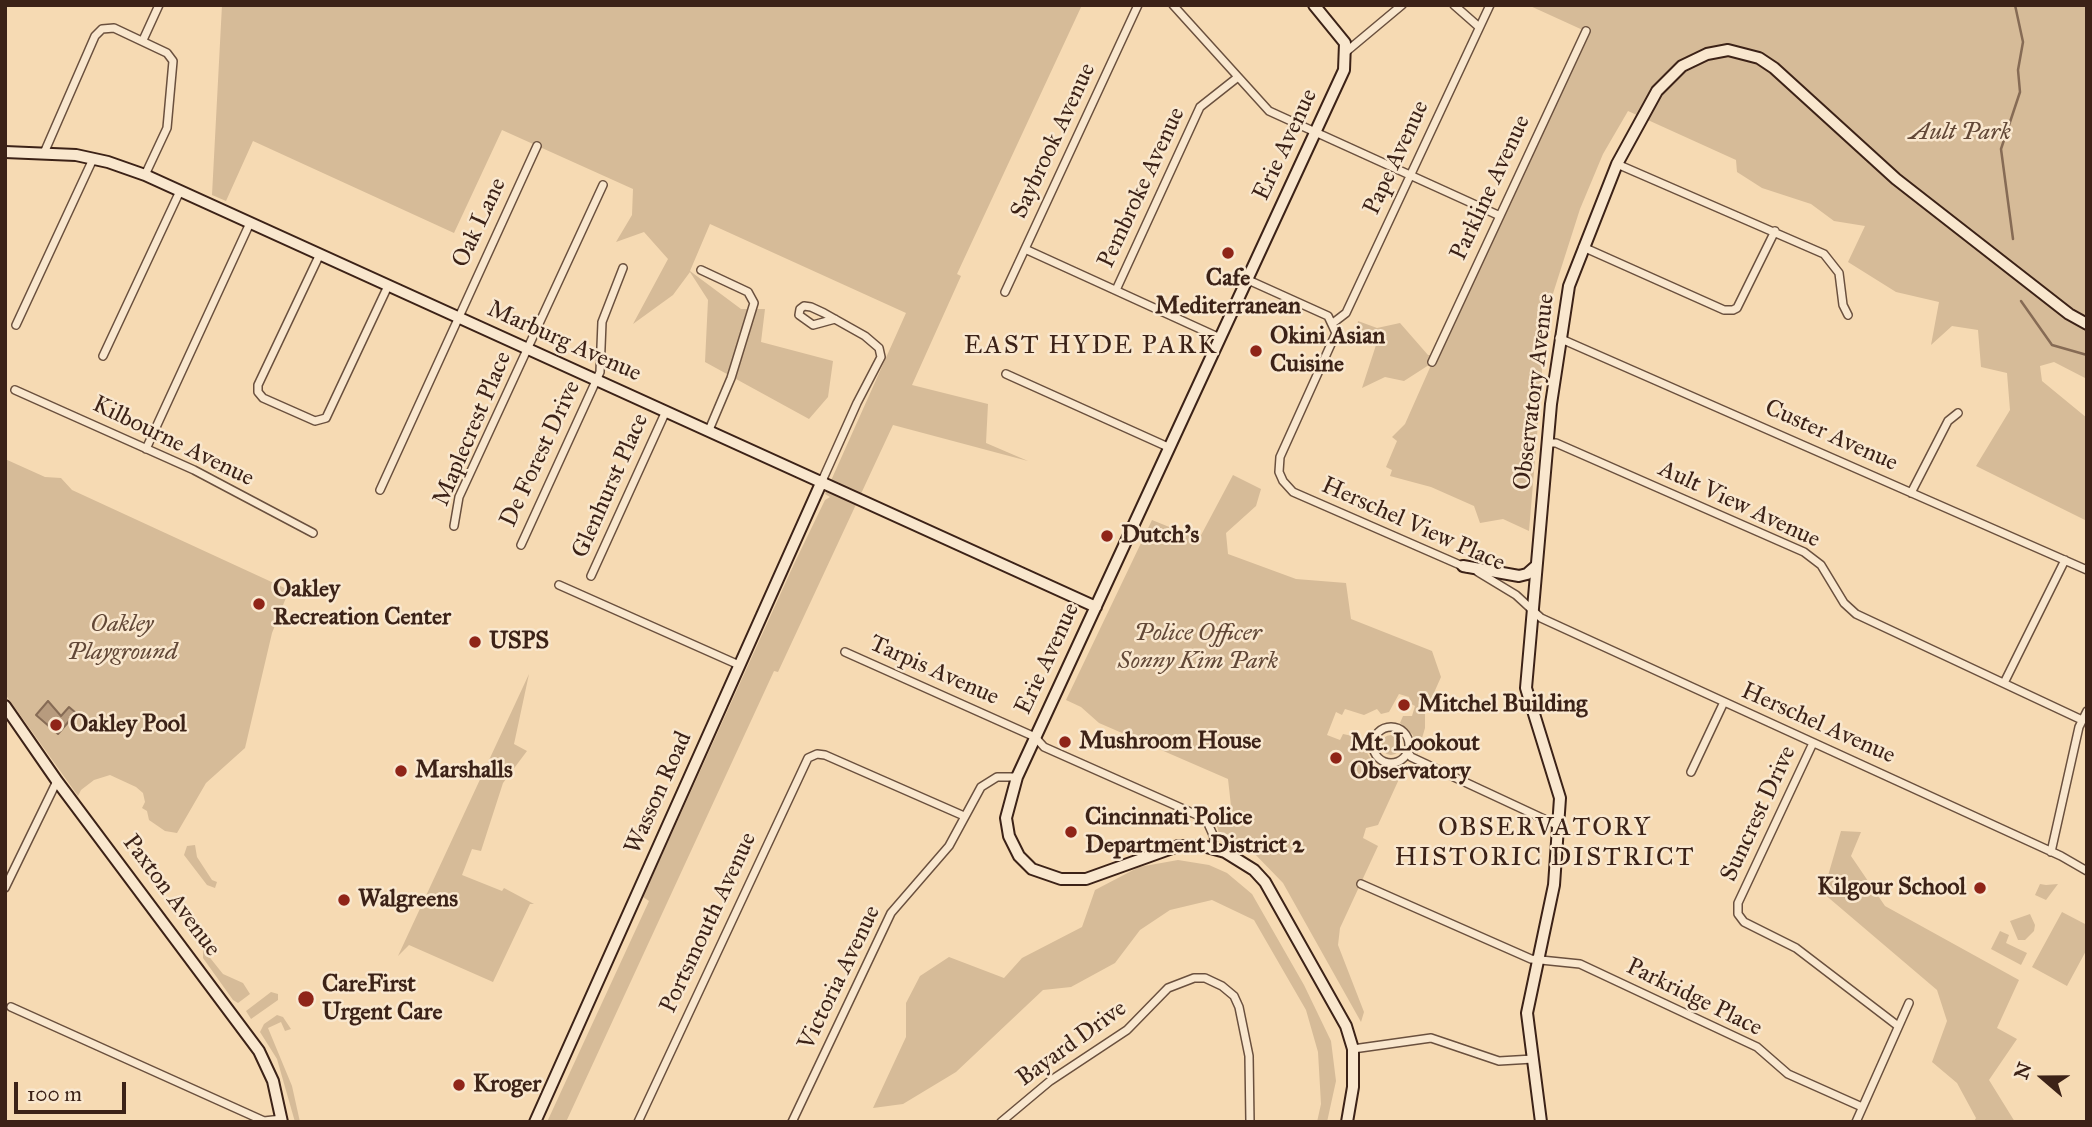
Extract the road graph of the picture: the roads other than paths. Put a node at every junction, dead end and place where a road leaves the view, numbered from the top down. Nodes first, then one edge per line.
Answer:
1 (159, 5) edge
2 (1138, 5) edge
3 (1173, 5) edge
4 (1314, 5) edge
5 (1402, 5) edge
6 (1454, 5) edge
7 (1490, 5) edge
8 (1479, 27) junction
9 (1586, 31) dead end
10 (143, 40) junction
11 (1347, 51) junction
12 (1238, 77) junction
13 (1315, 133) junction
14 (537, 146) dead end
15 (5, 152) edge
16 (44, 153) junction
17 (93, 159) junction
18 (1617, 164) junction
19 (145, 175) junction
20 (1410, 176) junction
21 (603, 185) dead end
22 (180, 191) junction
23 (1500, 216) junction
24 (250, 223) junction
25 (1775, 231) junction
26 (1583, 247) junction
27 (1025, 249) junction
28 (320, 254) junction
29 (623, 268) dead end
30 (701, 270) dead end
31 (1245, 279) junction
32 (388, 286) junction
33 (1116, 290) junction
34 (1005, 292) dead end
35 (1848, 315) dead end
36 (458, 317) junction
37 (835, 319) dead end
38 (1333, 323) junction
39 (2087, 324) edge
40 (16, 325) dead end
41 (1220, 338) junction
42 (1559, 338) junction
43 (528, 347) junction
44 (103, 356) dead end
45 (1432, 362) dead end
46 (1006, 374) dead end
47 (597, 379) junction
48 (15, 390) dead end
49 (666, 411) junction
50 (1958, 412) dead end
51 (709, 430) junction
52 (1548, 443) junction
53 (1168, 447) junction
54 (146, 449) junction
55 (828, 484) junction
56 (380, 490) dead end
57 (1911, 493) junction
58 (454, 526) dead end
59 (313, 533) dead end
60 (521, 545) dead end
61 (2065, 560) junction
62 (1463, 566) junction
63 (1536, 566) junction
64 (2087, 570) edge
65 (591, 576) dead end
66 (559, 585) dead end
67 (1096, 607) junction
68 (1534, 611) junction
69 (845, 652) dead end
70 (739, 665) junction
71 (2004, 683) junction
72 (1724, 702) junction
73 (5, 706) edge
74 (2087, 711) edge
75 (2082, 720) junction
76 (1035, 737) junction
77 (1813, 743) junction
78 (1408, 752) junction
79 (1691, 772) dead end
80 (1017, 777) junction
81 (57, 781) junction
82 (964, 816) junction
83 (1560, 826) junction
84 (1213, 848) junction
85 (2052, 852) junction
86 (2087, 871) edge
87 (1361, 884) dead end
88 (5, 888) edge
89 (1539, 961) junction
90 (1909, 1003) dead end
91 (11, 1007) dead end
92 (1898, 1026) junction
93 (1353, 1049) junction
94 (1533, 1059) junction
95 (1862, 1107) junction
96 (282, 1121) edge
97 (536, 1122) edge
98 (638, 1122) edge
99 (792, 1122) edge
100 (1001, 1122) edge
101 (1250, 1122) edge
102 (1348, 1122) edge
103 (1541, 1122) edge
104 (1856, 1122) edge

1 - 10 street
2 - 27 street, Saybrook Avenue
3 - 12 street
4 - 11 street
5 - 11 street
6 - 8 street
7 - 8 street, Pape Avenue
8 - 20 street, Pape Avenue
9 - 23 street, Parkline Avenue
10 - 16 street
10 - 19 street
11 - 13 street, Erie Avenue
12 - 13 street
12 - 33 street, Pembroke Avenue
13 - 20 street
13 - 31 street, Erie Avenue
14 - 36 street, Oak Lane
15 - 16 street, Marburg Avenue
16 - 17 street, Marburg Avenue
17 - 19 street, Marburg Avenue
17 - 40 street
18 - 25 street
18 - 26 street, Observatory Avenue
18 - 39 street, Observatory Avenue
19 - 22 street, Marburg Avenue
20 - 23 street
20 - 38 street, Pape Avenue
21 - 43 street, Maplecrest Place
22 - 24 street, Marburg Avenue
22 - 44 street
23 - 45 street, Parkline Avenue
24 - 28 street, Marburg Avenue
24 - 54 street
25 - 26 street
25 - 35 street
26 - 42 street, Observatory Avenue
27 - 33 street
27 - 34 street, Saybrook Avenue
28 - 32 street, Marburg Avenue
28 - 32 street
29 - 47 street, De Forest Drive
30 - 51 street
31 - 38 street
31 - 41 street, Erie Avenue
32 - 36 street, Marburg Avenue
33 - 41 street
36 - 43 street, Marburg Avenue
36 - 56 street, Oak Lane
37 - 55 street
38 - 62 street, Herschel View Place
41 - 53 street, Erie Avenue
42 - 52 street, Observatory Avenue
42 - 57 street, Custer Avenue
43 - 47 street, Marburg Avenue
43 - 58 street, Maplecrest Place
46 - 53 street
47 - 49 street, Marburg Avenue
47 - 60 street, De Forest Drive
48 - 54 street, Kilbourne Avenue
49 - 51 street, Marburg Avenue
49 - 65 street, Glenhurst Place
50 - 57 street
51 - 55 street, Marburg Avenue
52 - 63 street, Observatory Avenue
52 - 71 street, Ault View Avenue
53 - 67 street, Erie Avenue
54 - 59 street, Kilbourne Avenue
55 - 67 street, Marburg Avenue
55 - 70 street, Wasson Road
57 - 61 street, Custer Avenue
61 - 64 street, Custer Avenue
61 - 71 street
62 - 63 street
62 - 68 street, Herschel View Place
63 - 68 street, Observatory Avenue
66 - 70 street
67 - 76 street, Erie Avenue
68 - 72 street, Herschel Avenue
68 - 83 street, Observatory Avenue
69 - 76 street, Tarpis Avenue
70 - 97 street, Wasson Road
71 - 75 street, Ault View Avenue
72 - 77 street, Herschel Avenue
72 - 79 street
73 - 81 street, Paxton Avenue
74 - 75 street
75 - 85 street
76 - 80 street, Erie Avenue
76 - 84 street, Tarpis Avenue
77 - 85 street, Herschel Avenue
77 - 92 street, Suncrest Drive
78 - 78 street
78 - 83 street
80 - 82 street, Victoria Avenue
80 - 84 street, Erie Avenue
81 - 88 street
81 - 96 street, Paxton Avenue
82 - 98 street, Portsmouth Avenue
82 - 99 street, Victoria Avenue
83 - 89 street, Observatory Avenue
84 - 93 street, Erie Avenue
85 - 86 street, Herschel Avenue
87 - 89 street, Parkridge Place
89 - 94 street, Observatory Avenue
89 - 95 street, Parkridge Place
90 - 92 street
91 - 96 street
92 - 95 street
93 - 94 street
93 - 102 street, Erie Avenue
94 - 103 street, Observatory Avenue
95 - 104 street
100 - 101 street, Bayard Drive

